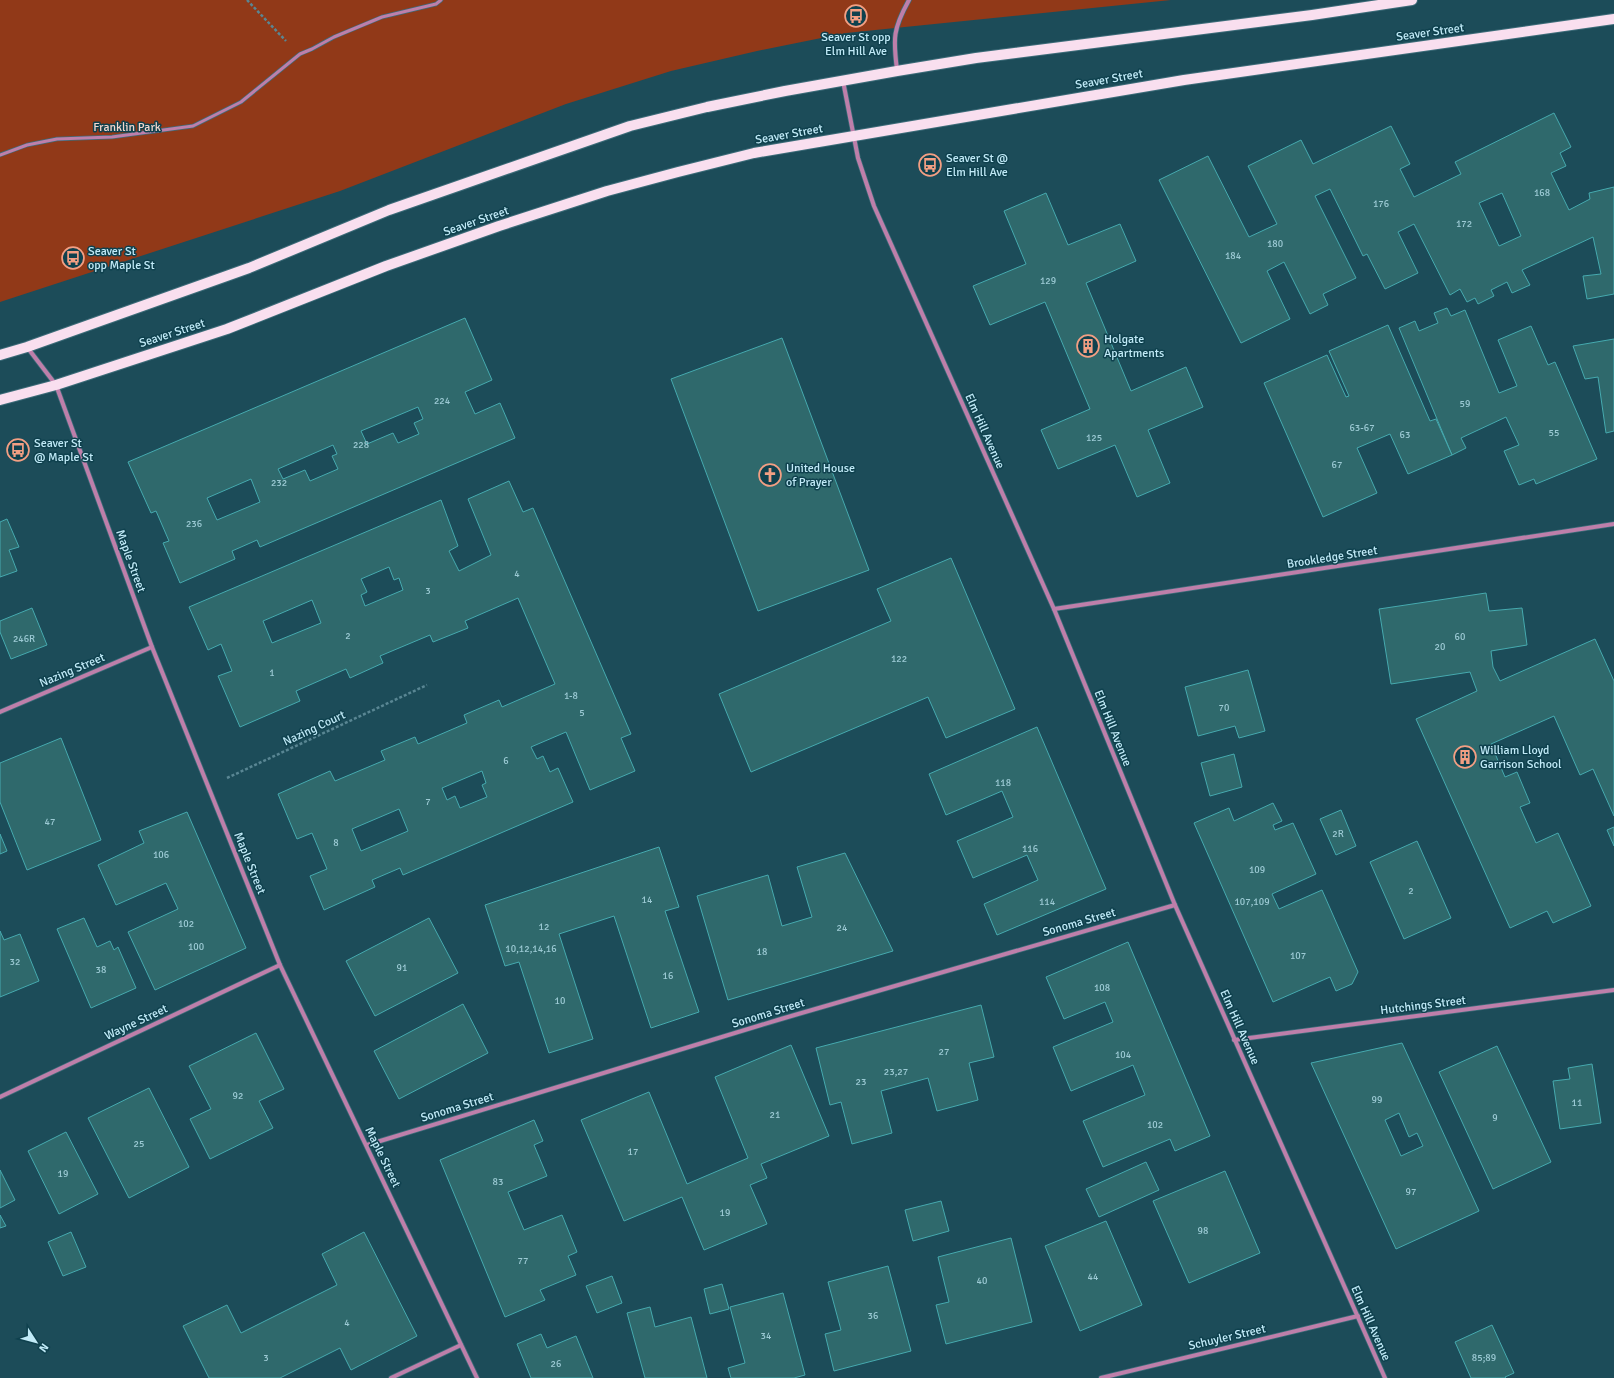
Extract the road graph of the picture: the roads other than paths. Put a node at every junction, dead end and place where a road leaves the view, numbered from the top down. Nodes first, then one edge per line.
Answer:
1 (441, 0) edge
2 (909, 0) edge
3 (1412, 0) edge
4 (1614, 19) edge
5 (897, 71) junction
6 (842, 80) junction
7 (853, 136) junction
8 (0, 155) edge
9 (27, 346) junction
10 (0, 355) edge
11 (56, 385) junction
12 (0, 400) edge
13 (1614, 524) edge
14 (1054, 609) junction
15 (152, 647) junction
16 (0, 712) edge
17 (1176, 905) junction
18 (280, 964) junction
19 (1614, 990) edge
20 (1234, 1040) junction
21 (0, 1097) edge
22 (367, 1145) junction
23 (1358, 1316) junction
24 (461, 1344) junction
25 (391, 1378) edge
26 (477, 1378) edge
27 (1101, 1378) edge
28 (1385, 1378) edge

1 - 8 lane
2 - 5 street
3 - 5 main road
4 - 7 main road, Seaver Street
5 - 6 main road
6 - 7 street, Elm Hill Avenue
6 - 9 main road
7 - 11 main road, Seaver Street
7 - 14 street, Elm Hill Avenue
9 - 10 main road
9 - 11 street, Maple Street
11 - 12 main road, Seaver Street
11 - 15 street, Maple Street
13 - 14 street, Brookledge Street
14 - 17 street, Elm Hill Avenue
15 - 16 street, Nazing Street
15 - 18 street, Maple Street
17 - 20 street, Elm Hill Avenue
17 - 22 street, Sonoma Street
18 - 21 street, Wayne Street
18 - 22 street, Maple Street
19 - 20 street, Hutchings Street
20 - 23 street, Elm Hill Avenue
22 - 24 street, Maple Street
23 - 27 street, Schuyler Street
23 - 28 street, Elm Hill Avenue
24 - 25 street
24 - 26 street, Maple Street

